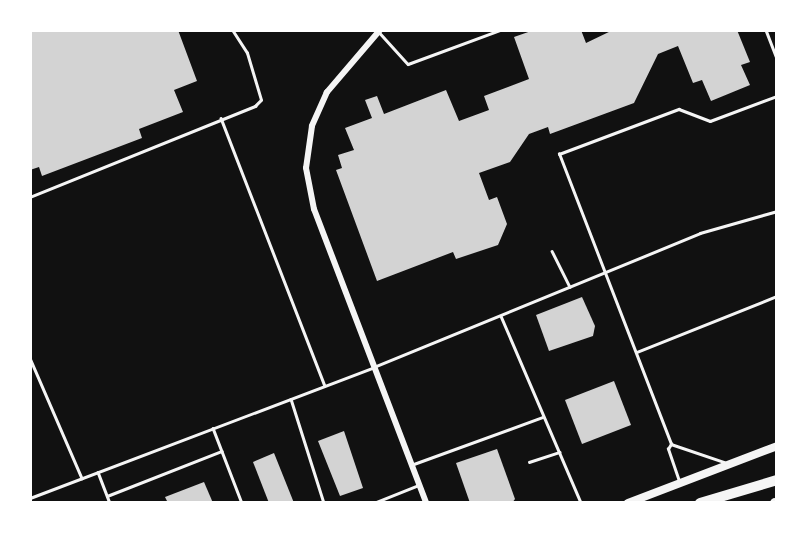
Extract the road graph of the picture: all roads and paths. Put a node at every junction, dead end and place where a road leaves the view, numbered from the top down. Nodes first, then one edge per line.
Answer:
1 (232, 30) edge
2 (379, 30) edge
3 (500, 30) edge
4 (766, 30) edge
5 (777, 58) edge
6 (777, 96) edge
7 (221, 118) junction
8 (30, 197) edge
9 (777, 211) edge
10 (552, 251) dead end
11 (606, 272) junction
12 (570, 287) junction
13 (777, 296) edge
14 (501, 316) junction
15 (636, 352) junction
16 (30, 358) edge
17 (374, 367) junction
18 (325, 386) junction
19 (291, 399) junction
20 (544, 417) junction
21 (213, 428) junction
22 (671, 444) junction
23 (777, 446) edge
24 (222, 451) junction
25 (559, 452) junction
26 (529, 462) dead end
27 (730, 464) junction
28 (411, 465) junction
29 (98, 472) junction
30 (82, 478) junction
31 (777, 480) edge
32 (680, 483) junction
33 (419, 485) junction
34 (107, 496) junction
35 (30, 498) edge
36 (110, 503) edge
37 (242, 503) edge
38 (324, 503) edge
39 (374, 503) edge
40 (426, 503) edge
41 (581, 503) edge
42 (628, 503) edge
43 (700, 503) edge

1 - 7 lane
2 - 3 lane
2 - 17 street
4 - 5 lane
6 - 11 lane
7 - 8 lane
7 - 18 lane
9 - 11 lane
10 - 12 lane
11 - 12 lane
11 - 15 lane
12 - 14 lane
13 - 15 lane
14 - 17 lane
14 - 20 lane
15 - 22 lane
16 - 30 lane
17 - 18 lane
17 - 28 street
18 - 19 lane
19 - 21 lane
19 - 38 lane
20 - 25 lane
20 - 28 lane
21 - 24 lane
21 - 29 lane
22 - 27 lane
22 - 32 lane
23 - 27 main road
24 - 34 lane
24 - 37 lane
25 - 26 lane
25 - 41 lane
27 - 32 main road
28 - 33 street
29 - 30 lane
29 - 34 lane
30 - 35 lane
31 - 43 highway
32 - 42 main road
33 - 39 lane
33 - 40 street
34 - 36 lane

